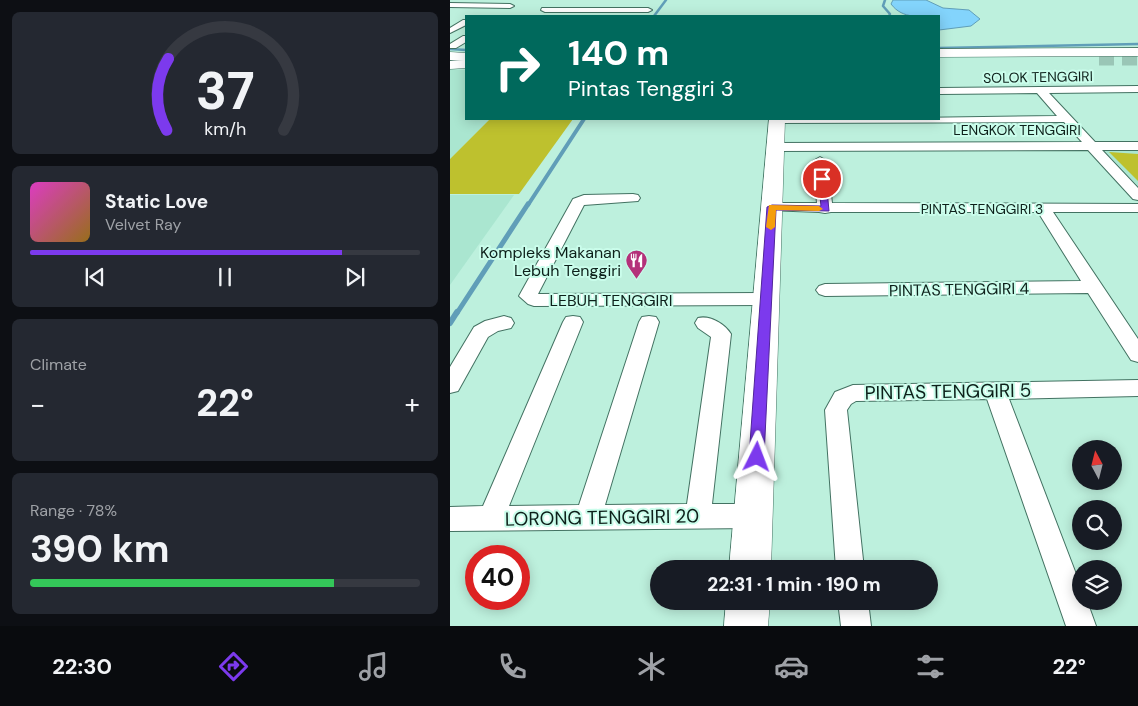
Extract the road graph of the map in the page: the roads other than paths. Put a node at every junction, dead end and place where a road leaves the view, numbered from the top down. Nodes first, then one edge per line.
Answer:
1 (557, 0) edge
2 (450, 5) edge
3 (545, 10) junction
4 (648, 10) dead end
5 (450, 12) edge
6 (539, 15) edge
7 (450, 20) edge
8 (465, 21) edge
9 (465, 22) edge
10 (450, 31) edge
11 (465, 39) edge
12 (452, 51) edge
13 (1138, 52) edge
14 (940, 53) edge
15 (465, 56) edge
16 (940, 58) edge
17 (450, 63) edge
18 (465, 63) edge
19 (940, 63) edge
20 (1040, 90) junction
21 (1138, 90) edge
22 (940, 91) edge
23 (1067, 119) junction
24 (776, 128) edge
25 (1091, 145) junction
26 (1138, 146) edge
27 (820, 161) dead end
28 (1138, 196) edge
29 (633, 198) dead end
30 (772, 207) junction
31 (1138, 208) edge
32 (1046, 213) junction
33 (830, 214) junction
34 (1093, 287) junction
35 (825, 290) dead end
36 (766, 299) junction
37 (573, 322) dead end
38 (649, 322) dead end
39 (504, 323) dead end
40 (705, 323) dead end
41 (1138, 356) edge
42 (450, 385) edge
43 (1138, 388) edge
44 (995, 390) junction
45 (698, 516) junction
46 (753, 516) junction
47 (491, 518) junction
48 (588, 518) junction
49 (450, 519) edge
50 (751, 560) edge
51 (849, 560) edge
52 (854, 610) edge
53 (856, 626) edge
54 (1081, 626) edge

1 - 3 street
2 - 5 street
3 - 4 street
3 - 6 street
7 - 8 street
9 - 10 street
11 - 12 street
12 - 15 main road
13 - 14 main road
16 - 19 main road
17 - 18 main road
20 - 21 street, SOLOK TENGGIRI
20 - 22 street, SOLOK TENGGIRI
20 - 23 street
23 - 24 street
23 - 25 street
24 - 25 street, LENGKOK TENGGIRI
24 - 30 main road
25 - 26 street, LENGKOK TENGGIRI
25 - 28 street
27 - 33 street
29 - 36 street, LEBUH TENGGIRI
30 - 33 street, PINTAS TENGGIRI 3
30 - 36 main road
31 - 32 street, PINTAS TENGGIRI 3
32 - 33 street, PINTAS TENGGIRI 3
32 - 34 street
34 - 35 street, PINTAS TENGGIRI 4
34 - 41 street
36 - 46 main road
37 - 47 street
38 - 48 street
39 - 42 street
40 - 45 street
43 - 44 street, PINTAS TENGGIRI 5
44 - 51 street, PINTAS TENGGIRI 5
44 - 54 street
45 - 46 street, LORONG TENGGIRI 20
45 - 48 street, LORONG TENGGIRI 20
46 - 50 main road
47 - 48 street, LORONG TENGGIRI 20
47 - 49 street, LORONG TENGGIRI 20
52 - 53 street

